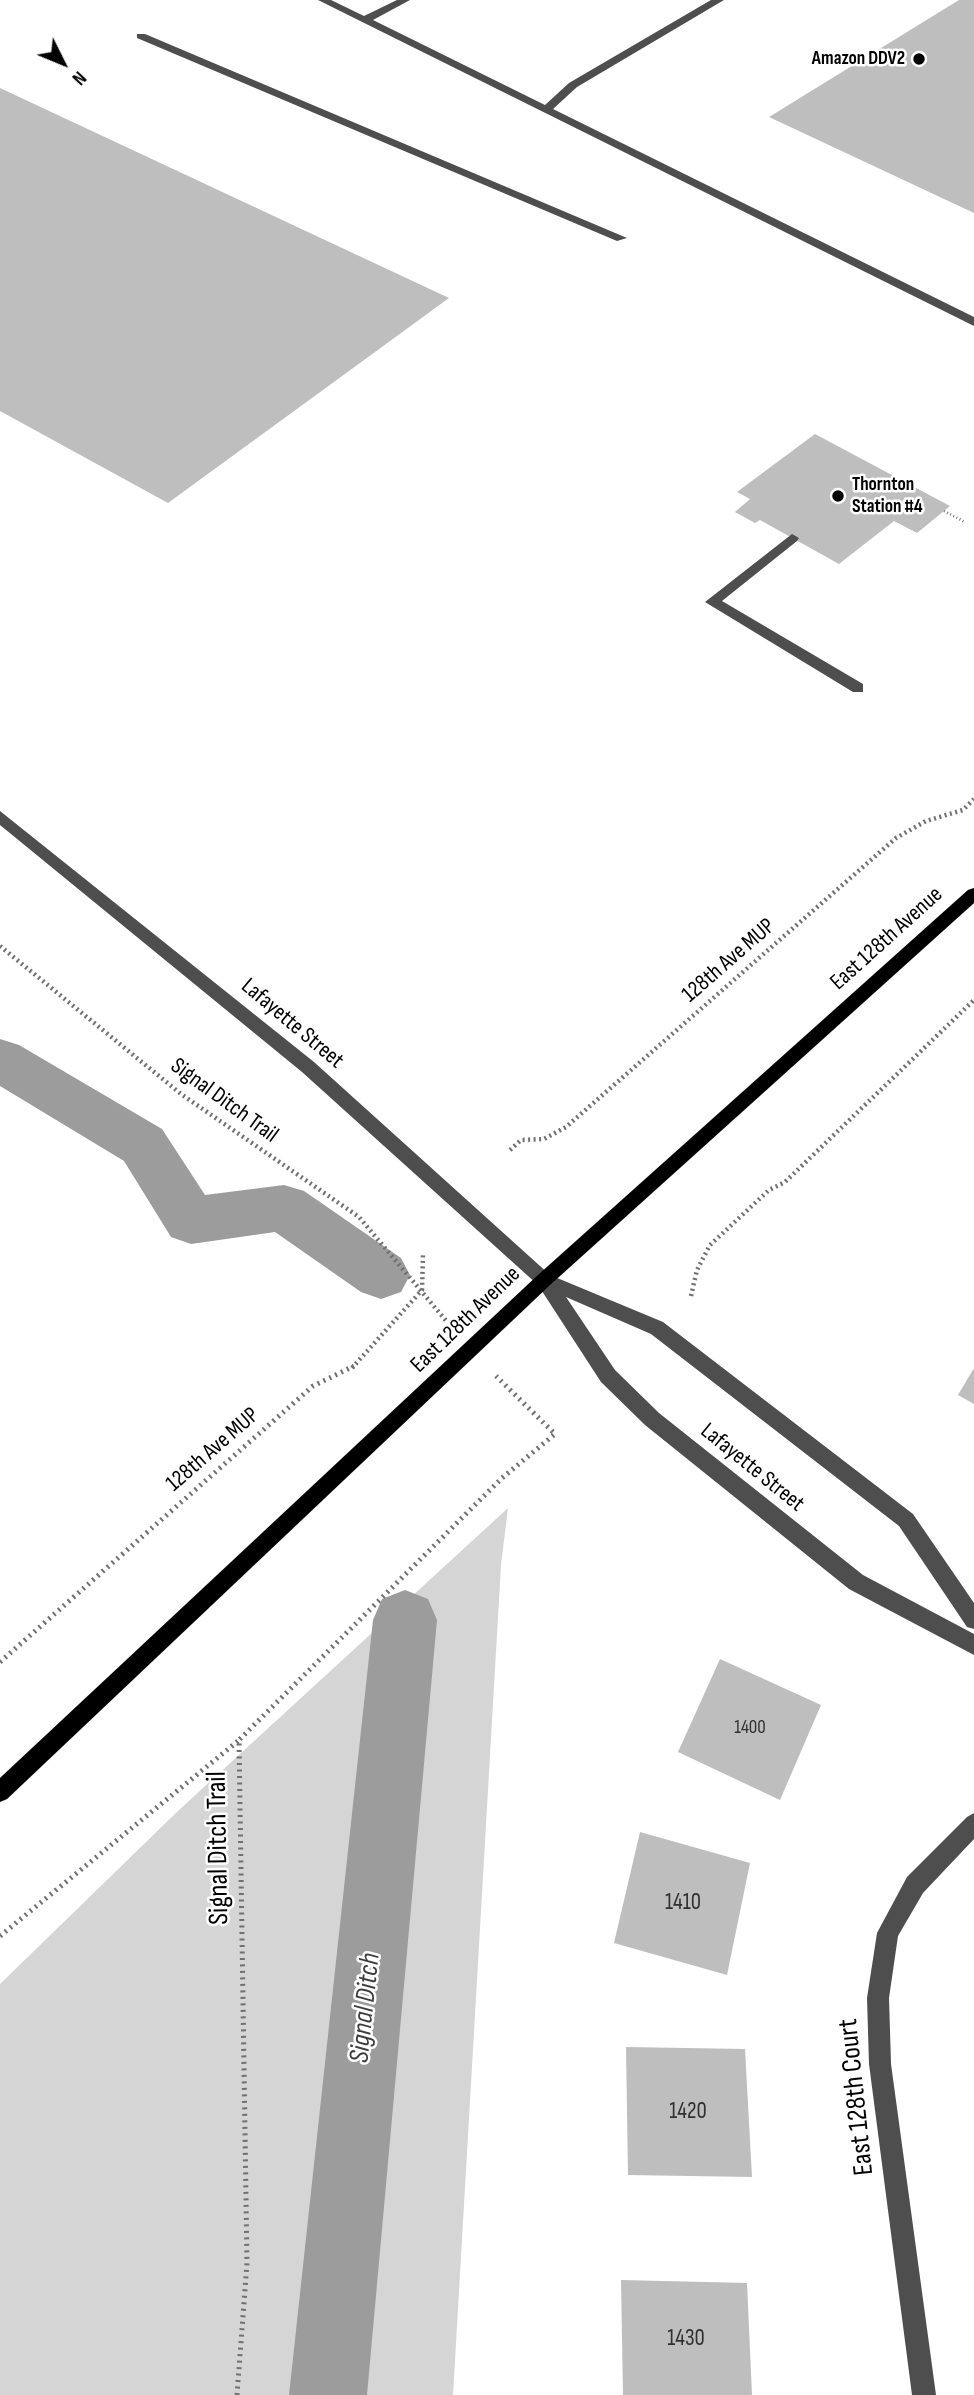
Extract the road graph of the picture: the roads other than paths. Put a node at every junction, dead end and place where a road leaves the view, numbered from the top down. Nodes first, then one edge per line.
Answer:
1 (323, 0) edge
2 (405, 0) edge
3 (719, 0) edge
4 (365, 20) junction
5 (141, 36) dead end
6 (546, 110) junction
7 (621, 238) dead end
8 (974, 322) edge
9 (792, 538) dead end
10 (858, 688) dead end
11 (0, 817) edge
12 (974, 894) edge
13 (544, 1280) junction
14 (974, 1620) edge
15 (974, 1645) edge
16 (0, 1792) edge
17 (974, 1824) edge
18 (924, 2395) edge

1 - 4 street
2 - 4 street
3 - 6 street
4 - 6 street
5 - 7 street
6 - 8 street
9 - 10 street
11 - 13 street, Lafayette Street
12 - 13 main road, East 128th Avenue
13 - 14 street, Lafayette Street
13 - 15 street, Lafayette Street
13 - 16 main road, East 128th Avenue
17 - 18 street, East 128th Court

